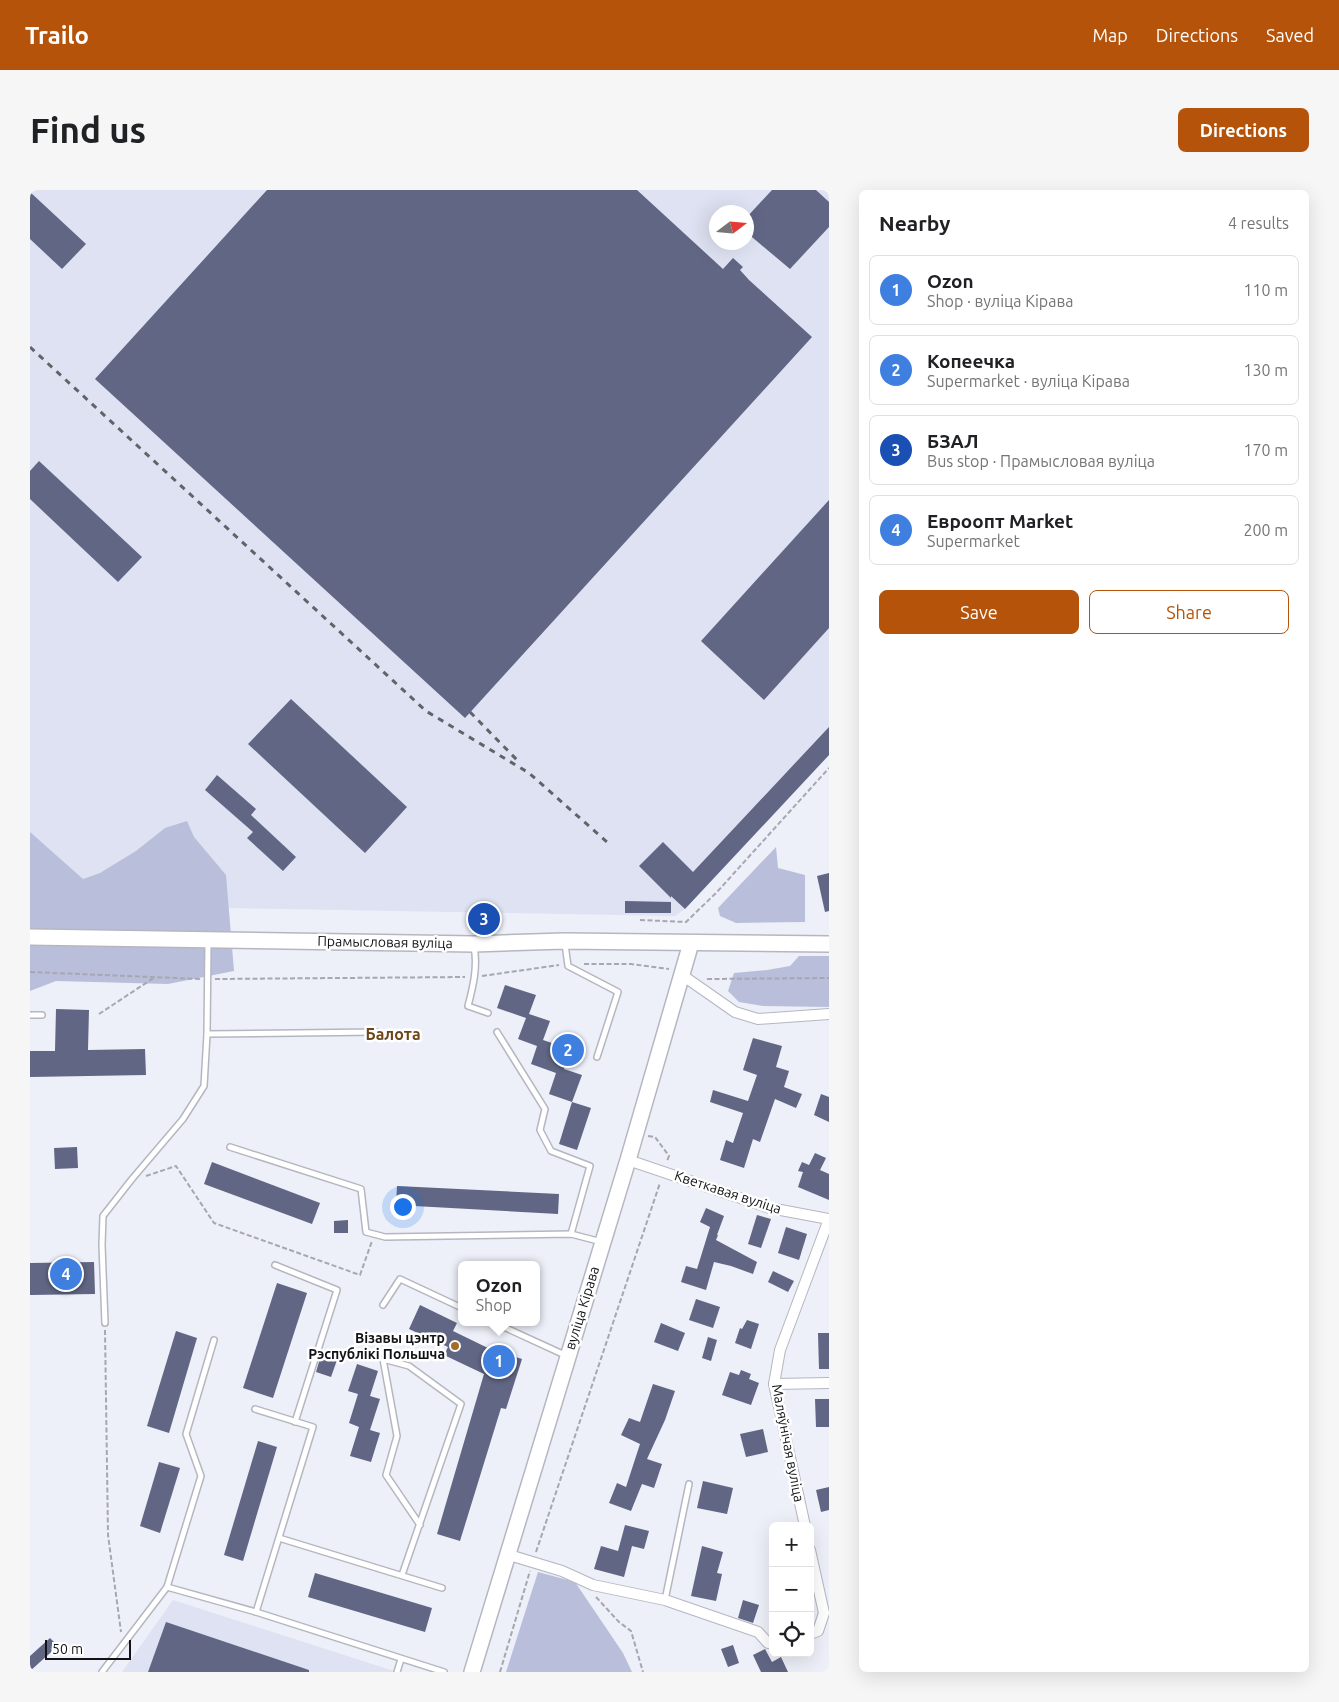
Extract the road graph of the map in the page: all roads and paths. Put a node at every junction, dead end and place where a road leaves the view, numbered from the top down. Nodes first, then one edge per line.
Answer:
1 (829, 768) edge
2 (640, 920) dead end
3 (30, 937) edge
4 (208, 940) junction
5 (564, 941) junction
6 (690, 943) junction
7 (474, 944) junction
8 (829, 944) edge
9 (568, 964) junction
10 (30, 972) edge
11 (683, 973) junction
12 (155, 977) junction
13 (474, 977) junction
14 (829, 978) edge
15 (207, 979) junction
16 (488, 1013) dead end
17 (98, 1014) dead end
18 (829, 1014) edge
19 (30, 1015) edge
20 (42, 1015) dead end
21 (377, 1032) dead end
22 (497, 1032) dead end
23 (207, 1034) junction
24 (597, 1057) dead end
25 (655, 1137) dead end
26 (230, 1147) dead end
27 (628, 1160) junction
28 (664, 1172) junction
29 (132, 1179) junction
30 (829, 1219) edge
31 (374, 1234) junction
32 (571, 1234) junction
33 (602, 1242) junction
34 (274, 1264) dead end
35 (383, 1305) dead end
36 (458, 1306) edge
37 (104, 1323) joint
38 (502, 1326) edge
39 (214, 1340) dead end
40 (567, 1356) junction
41 (829, 1383) edge
42 (774, 1384) junction
43 (255, 1409) dead end
44 (295, 1422) junction
45 (689, 1484) dead end
46 (804, 1522) edge
47 (420, 1525) junction
48 (279, 1538) junction
49 (506, 1554) junction
50 (533, 1562) junction
51 (814, 1565) edge
52 (402, 1575) junction
53 (593, 1585) junction
54 (167, 1587) junction
55 (442, 1588) dead end
56 (665, 1600) junction
57 (256, 1612) junction
58 (827, 1612) edge
59 (814, 1632) edge
60 (769, 1643) edge
61 (123, 1644) junction
62 (401, 1659) junction
63 (102, 1672) edge
64 (397, 1672) edge
65 (444, 1672) edge
66 (472, 1672) edge
67 (500, 1672) edge
68 (643, 1672) edge

1 - 2 path
3 - 4 main road, Прамысловая вуліца
4 - 7 main road, Прамысловая вуліца
4 - 15 lane
5 - 6 main road, Прамысловая вуліца
5 - 7 main road, Прамысловая вуліца
5 - 9 lane
6 - 8 main road, Прамысловая вуліца
6 - 11 main road, вуліца Кірава
7 - 13 lane
9 - 11 path
9 - 13 path
9 - 24 lane
10 - 12 path
11 - 14 path
11 - 18 street
11 - 27 main road, вуліца Кірава
12 - 15 path
12 - 17 path
13 - 15 path
13 - 16 lane
15 - 23 lane
19 - 20 lane
21 - 23 lane
22 - 32 lane
23 - 29 lane
25 - 28 path
26 - 31 lane
27 - 28 street, Кветкавая вуліца
27 - 33 main road, вуліца Кірава
28 - 30 street, Кветкавая вуліца
28 - 50 path
29 - 31 path
29 - 37 lane
30 - 42 street, Маляўнічая вуліца
31 - 32 lane
32 - 33 lane
33 - 40 main road, вуліца Кірава
34 - 44 lane
35 - 36 lane
37 - 61 path
38 - 40 lane
39 - 54 lane
40 - 49 main road, вуліца Кірава
41 - 42 street
42 - 46 street, Маляўнічая вуліца
43 - 44 lane
44 - 48 lane
45 - 56 lane
47 - 47 lane
47 - 52 lane
48 - 52 lane
48 - 57 lane
49 - 50 street
49 - 66 main road, вуліца Кірава
50 - 53 street
50 - 67 path
51 - 58 street
52 - 55 lane
53 - 56 street
53 - 68 path
54 - 57 lane
54 - 61 lane
56 - 60 street
57 - 62 lane
58 - 59 street
61 - 63 lane
62 - 64 lane
62 - 65 lane

